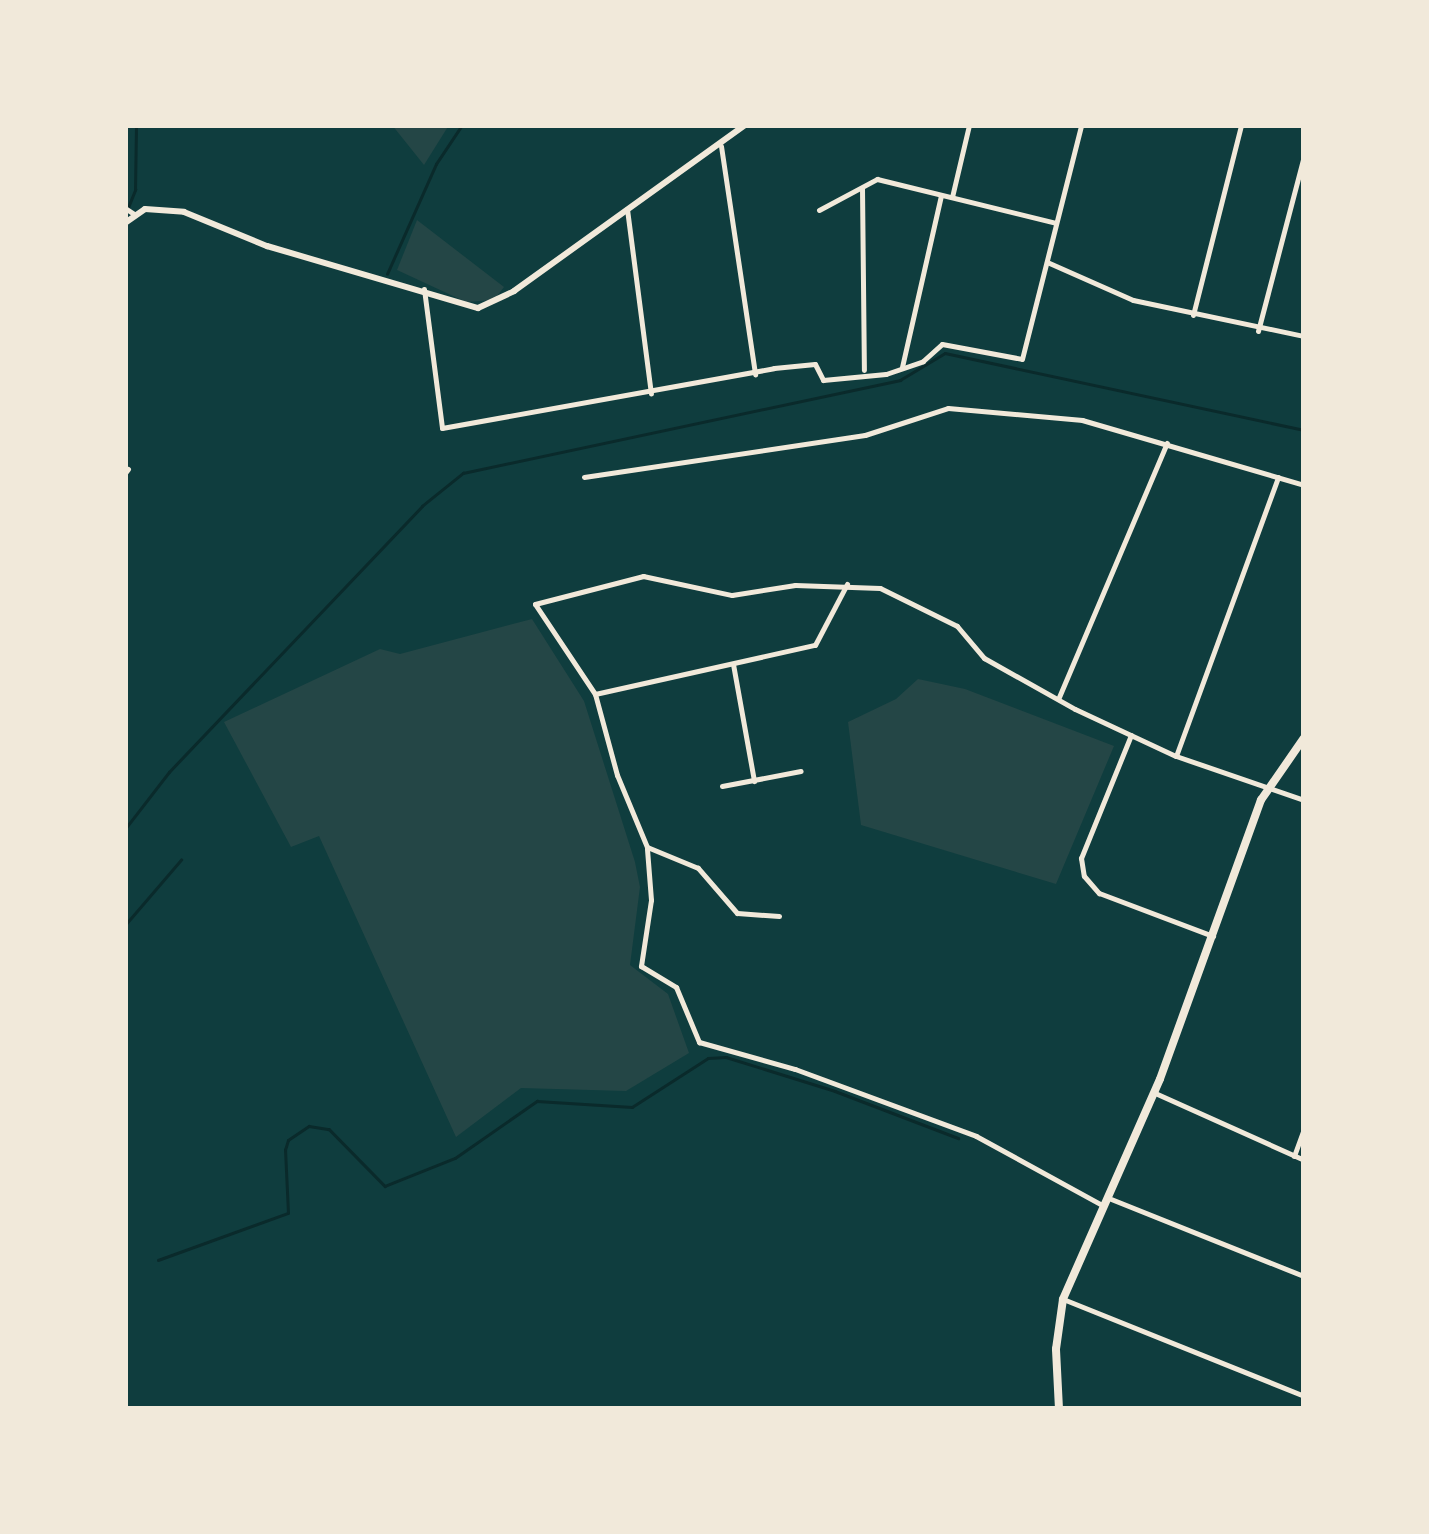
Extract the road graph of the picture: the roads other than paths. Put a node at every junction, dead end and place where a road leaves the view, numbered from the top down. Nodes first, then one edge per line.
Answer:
1 (745, 125) edge
2 (969, 125) edge
3 (1080, 125) edge
4 (1240, 125) edge
5 (721, 146) junction
6 (1304, 156) edge
7 (862, 188) junction
8 (941, 194) junction
9 (952, 197) junction
10 (626, 209) junction
11 (819, 210) dead end
12 (130, 211) edge
13 (125, 223) edge
14 (1056, 223) junction
15 (1046, 262) junction
16 (424, 288) junction
17 (1193, 315) junction
18 (1258, 331) junction
19 (1304, 336) edge
20 (902, 367) junction
21 (864, 371) junction
22 (755, 374) junction
23 (652, 394) junction
24 (1167, 442) junction
25 (584, 477) dead end
26 (1278, 477) junction
27 (1304, 485) edge
28 (847, 584) junction
29 (733, 664) junction
30 (595, 694) junction
31 (1059, 697) junction
32 (1130, 736) junction
33 (1304, 738) edge
34 (1176, 756) junction
35 (801, 771) dead end
36 (754, 781) junction
37 (722, 786) dead end
38 (1267, 789) junction
39 (1304, 800) edge
40 (647, 848) junction
41 (779, 916) dead end
42 (1212, 936) junction
43 (1155, 1093) junction
44 (1304, 1129) edge
45 (1294, 1156) junction
46 (1304, 1160) edge
47 (1109, 1203) junction
48 (1304, 1276) edge
49 (1063, 1299) junction
50 (1304, 1396) edge
51 (1060, 1409) edge
52 (1073, 1409) edge

1 - 5 street
2 - 9 street
3 - 14 street
4 - 17 street
5 - 10 street
5 - 22 street
6 - 18 street
7 - 8 street
7 - 11 street
7 - 21 street
8 - 9 street
8 - 20 street
9 - 14 street
10 - 16 street
10 - 23 street
12 - 13 street
12 - 16 street
14 - 15 street
15 - 17 street
15 - 20 street
16 - 23 street
17 - 18 street
18 - 19 street
20 - 21 street
21 - 22 street
22 - 23 street
24 - 25 street
24 - 26 street
24 - 31 street
26 - 27 street
26 - 34 street
28 - 29 street
28 - 30 street
28 - 31 street
29 - 30 street
29 - 36 street
30 - 40 street
31 - 32 street
32 - 34 street
32 - 42 street
33 - 38 main road
34 - 38 street
35 - 36 street
36 - 37 street
38 - 39 street
38 - 42 main road
40 - 41 street
40 - 47 street
42 - 43 main road
43 - 45 street
43 - 47 main road
44 - 45 street
45 - 46 street
47 - 48 street
47 - 49 main road
49 - 50 street
49 - 51 main road
51 - 52 street

